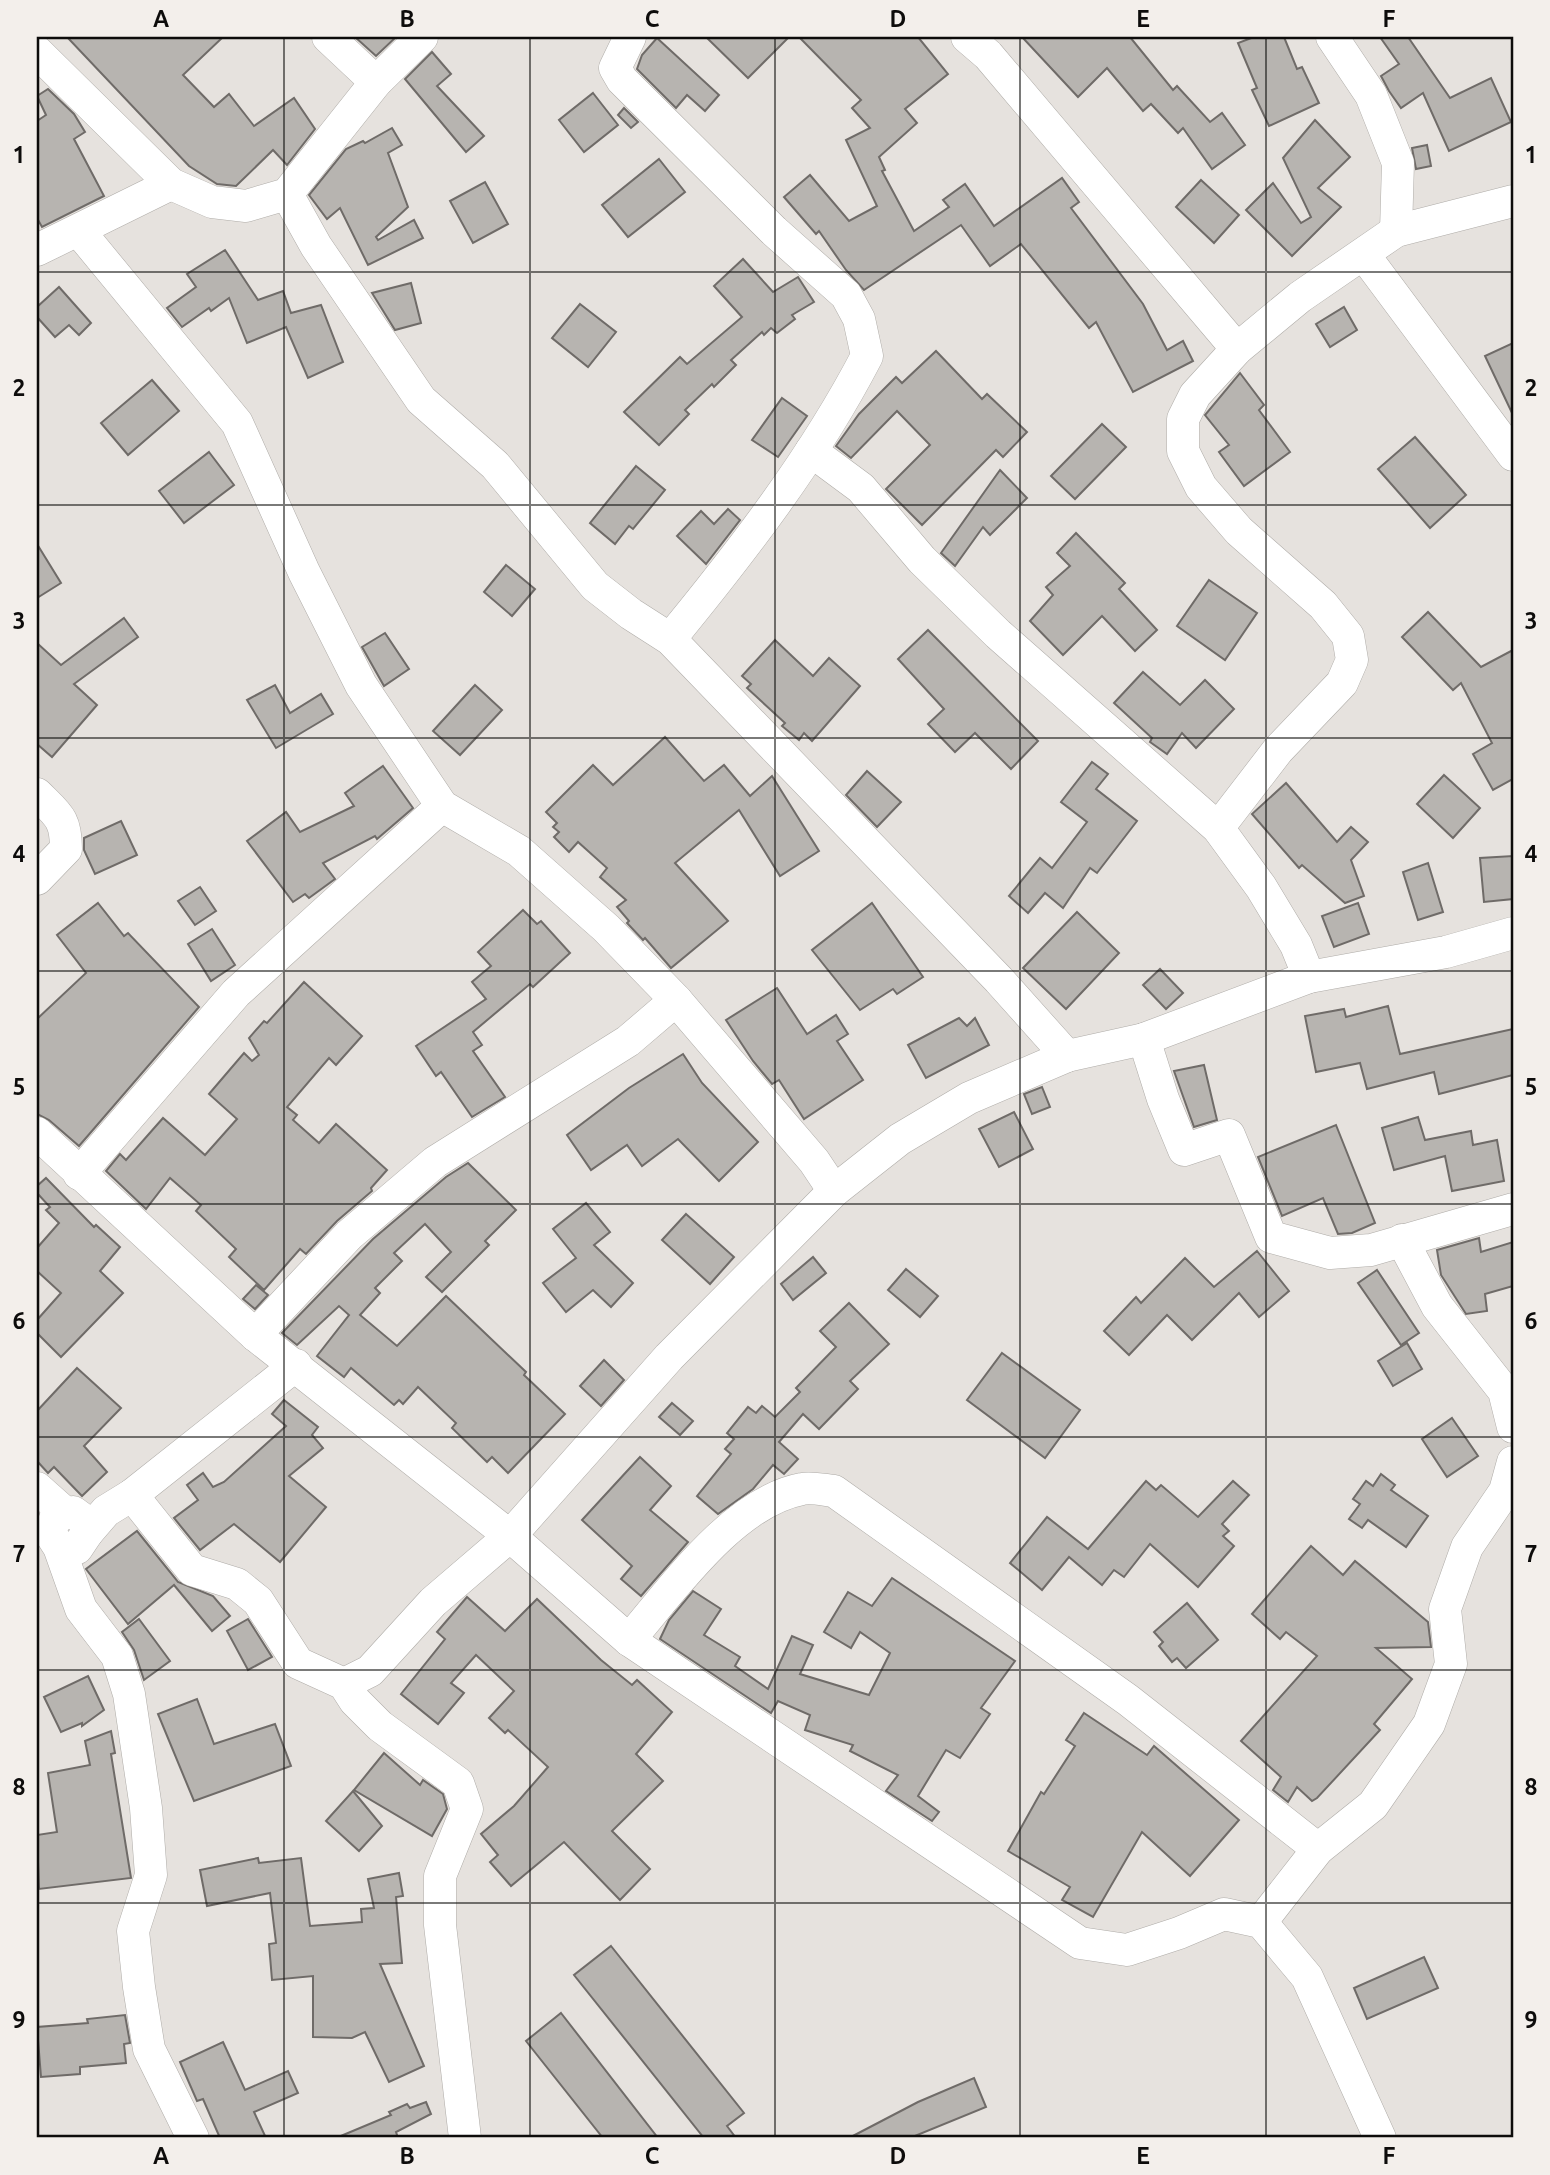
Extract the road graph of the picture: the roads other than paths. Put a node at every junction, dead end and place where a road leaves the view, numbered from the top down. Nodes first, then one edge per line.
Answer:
1 (328, 37) edge
2 (422, 37) edge
3 (631, 37) edge
4 (967, 37) edge
5 (1332, 37) edge
6 (37, 52) edge
7 (376, 82) junction
8 (171, 184) junction
9 (287, 194) junction
10 (1513, 201) edge
11 (79, 231) junction
12 (1396, 232) junction
13 (37, 250) edge
14 (1364, 255) junction
15 (1237, 349) junction
16 (811, 451) junction
17 (1513, 455) edge
18 (670, 639) junction
19 (37, 794) edge
20 (442, 806) junction
21 (1218, 828) junction
22 (37, 879) edge
23 (1513, 933) edge
24 (1308, 977) junction
25 (676, 1000) junction
26 (1144, 1039) junction
27 (1067, 1056) junction
28 (37, 1133) edge
29 (79, 1174) junction
30 (834, 1192) junction
31 (1513, 1209) edge
32 (1402, 1240) junction
33 (256, 1335) junction
34 (296, 1365) junction
35 (1508, 1396) edge
36 (1513, 1427) edge
37 (1513, 1462) edge
38 (37, 1488) edge
39 (67, 1531) edge
40 (510, 1536) junction
41 (629, 1640) junction
42 (344, 1684) junction
43 (1318, 1849) junction
44 (1261, 1922) junction
45 (193, 2138) edge
46 (465, 2138) edge
47 (1380, 2138) edge

1 - 7 street
2 - 7 street
3 - 16 street
4 - 15 street
5 - 12 street
6 - 8 street
7 - 9 street
8 - 9 street
8 - 11 street
9 - 18 street
10 - 12 street
11 - 13 street
11 - 20 street
12 - 14 street
14 - 15 street
14 - 17 street
15 - 21 street
16 - 18 street
16 - 21 street
18 - 27 street
19 - 22 street
20 - 25 street
20 - 29 street
21 - 24 street
23 - 24 street
24 - 26 street
25 - 30 street
25 - 33 street
26 - 27 street
26 - 32 street
27 - 30 street
28 - 29 street
29 - 33 street
30 - 40 street
31 - 32 street
32 - 35 street
33 - 34 street
34 - 39 street
34 - 40 street
35 - 36 street
37 - 43 street
38 - 39 street
39 - 42 street
39 - 45 street
40 - 41 street
40 - 42 street
41 - 43 street
41 - 44 street
42 - 46 street
43 - 44 street
44 - 47 street

